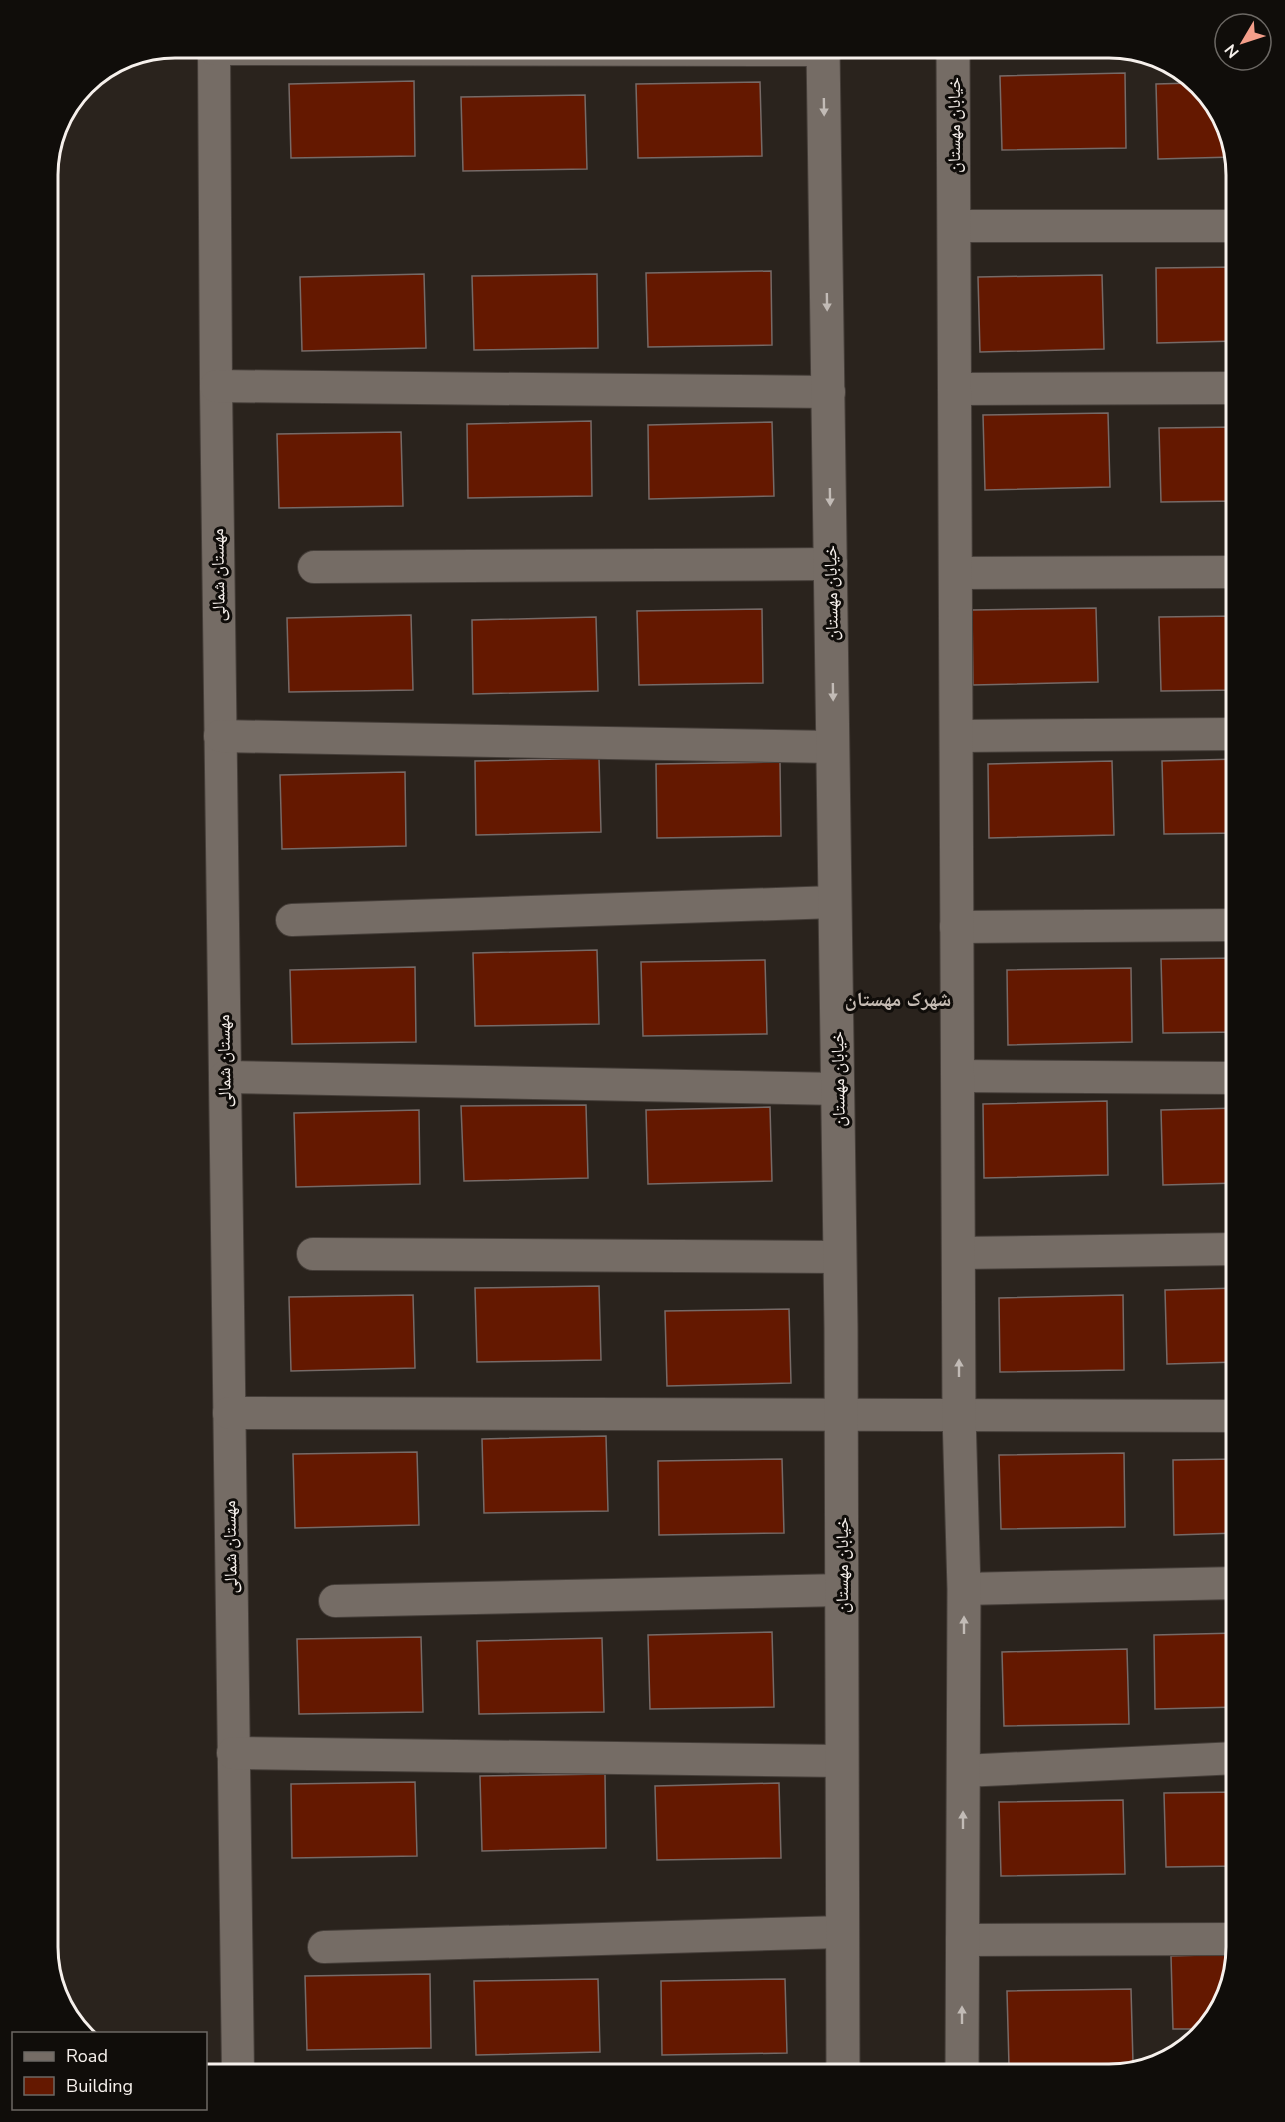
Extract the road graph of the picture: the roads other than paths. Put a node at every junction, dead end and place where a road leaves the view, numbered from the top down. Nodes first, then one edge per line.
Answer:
1 (214, 59) edge
2 (823, 59) edge
3 (953, 59) edge
4 (954, 226) junction
5 (1226, 226) edge
6 (216, 386) junction
7 (1226, 388) edge
8 (954, 389) junction
9 (829, 392) junction
10 (831, 564) junction
11 (314, 567) dead end
12 (1226, 572) edge
13 (955, 573) junction
14 (1226, 734) edge
15 (220, 736) junction
16 (956, 736) junction
17 (833, 747) junction
18 (835, 903) junction
19 (292, 920) dead end
20 (1226, 925) edge
21 (957, 927) junction
22 (958, 1076) junction
23 (225, 1077) junction
24 (1226, 1078) edge
25 (838, 1089) junction
26 (1226, 1249) edge
27 (958, 1253) junction
28 (313, 1254) dead end
29 (840, 1257) junction
30 (228, 1413) junction
31 (841, 1415) junction
32 (959, 1416) junction
33 (1226, 1416) edge
34 (1226, 1583) edge
35 (964, 1588) junction
36 (842, 1590) junction
37 (335, 1601) dead end
38 (233, 1754) junction
39 (1226, 1759) edge
40 (842, 1761) junction
41 (963, 1771) junction
42 (843, 1932) junction
43 (1226, 1939) edge
44 (962, 1940) junction
45 (324, 1947) dead end
46 (238, 2063) edge
47 (843, 2064) edge
48 (962, 2064) edge

1 - 6 street, مهستان شمالی
2 -> 9 street, خیابان مهستان
3 - 4 street, خیابان مهستان
4 - 5 street
4 - 8 street, خیابان مهستان
6 - 9 street
6 - 15 street, مهستان شمالی
7 - 8 street
8 - 13 street, خیابان مهستان
9 -> 10 street, خیابان مهستان
10 - 11 street
10 -> 17 street, خیابان مهستان
12 - 13 street
13 - 16 street, خیابان مهستان
14 - 16 street
15 - 17 street
15 - 23 street, مهستان شمالی
16 - 21 street, خیابان مهستان
17 - 18 street, خیابان مهستان
18 - 19 street
18 - 25 street, خیابان مهستان
20 - 21 street
21 - 22 street, خیابان مهستان
22 - 24 street
22 - 27 street, خیابان مهستان
23 - 25 street
23 - 30 street, مهستان شمالی
25 - 29 street, خیابان مهستان
26 - 27 street
32 -> 27 street, خیابان مهستان
28 - 29 street
29 - 31 street, خیابان مهستان
30 - 31 street
30 - 38 street, مهستان شمالی
31 - 32 street
31 - 36 street, خیابان مهستان
32 - 33 street
32 - 35 street, خیابان مهستان
34 - 35 street
41 -> 35 street, خیابان مهستان
36 - 37 street
36 - 40 street, خیابان مهستان
38 - 40 street
38 - 46 street, مهستان شمالی
39 - 41 street
40 - 42 street, خیابان مهستان
44 -> 41 street, خیابان مهستان
42 - 45 street
42 - 47 street, خیابان مهستان
43 - 44 street
48 -> 44 street, خیابان مهستان

